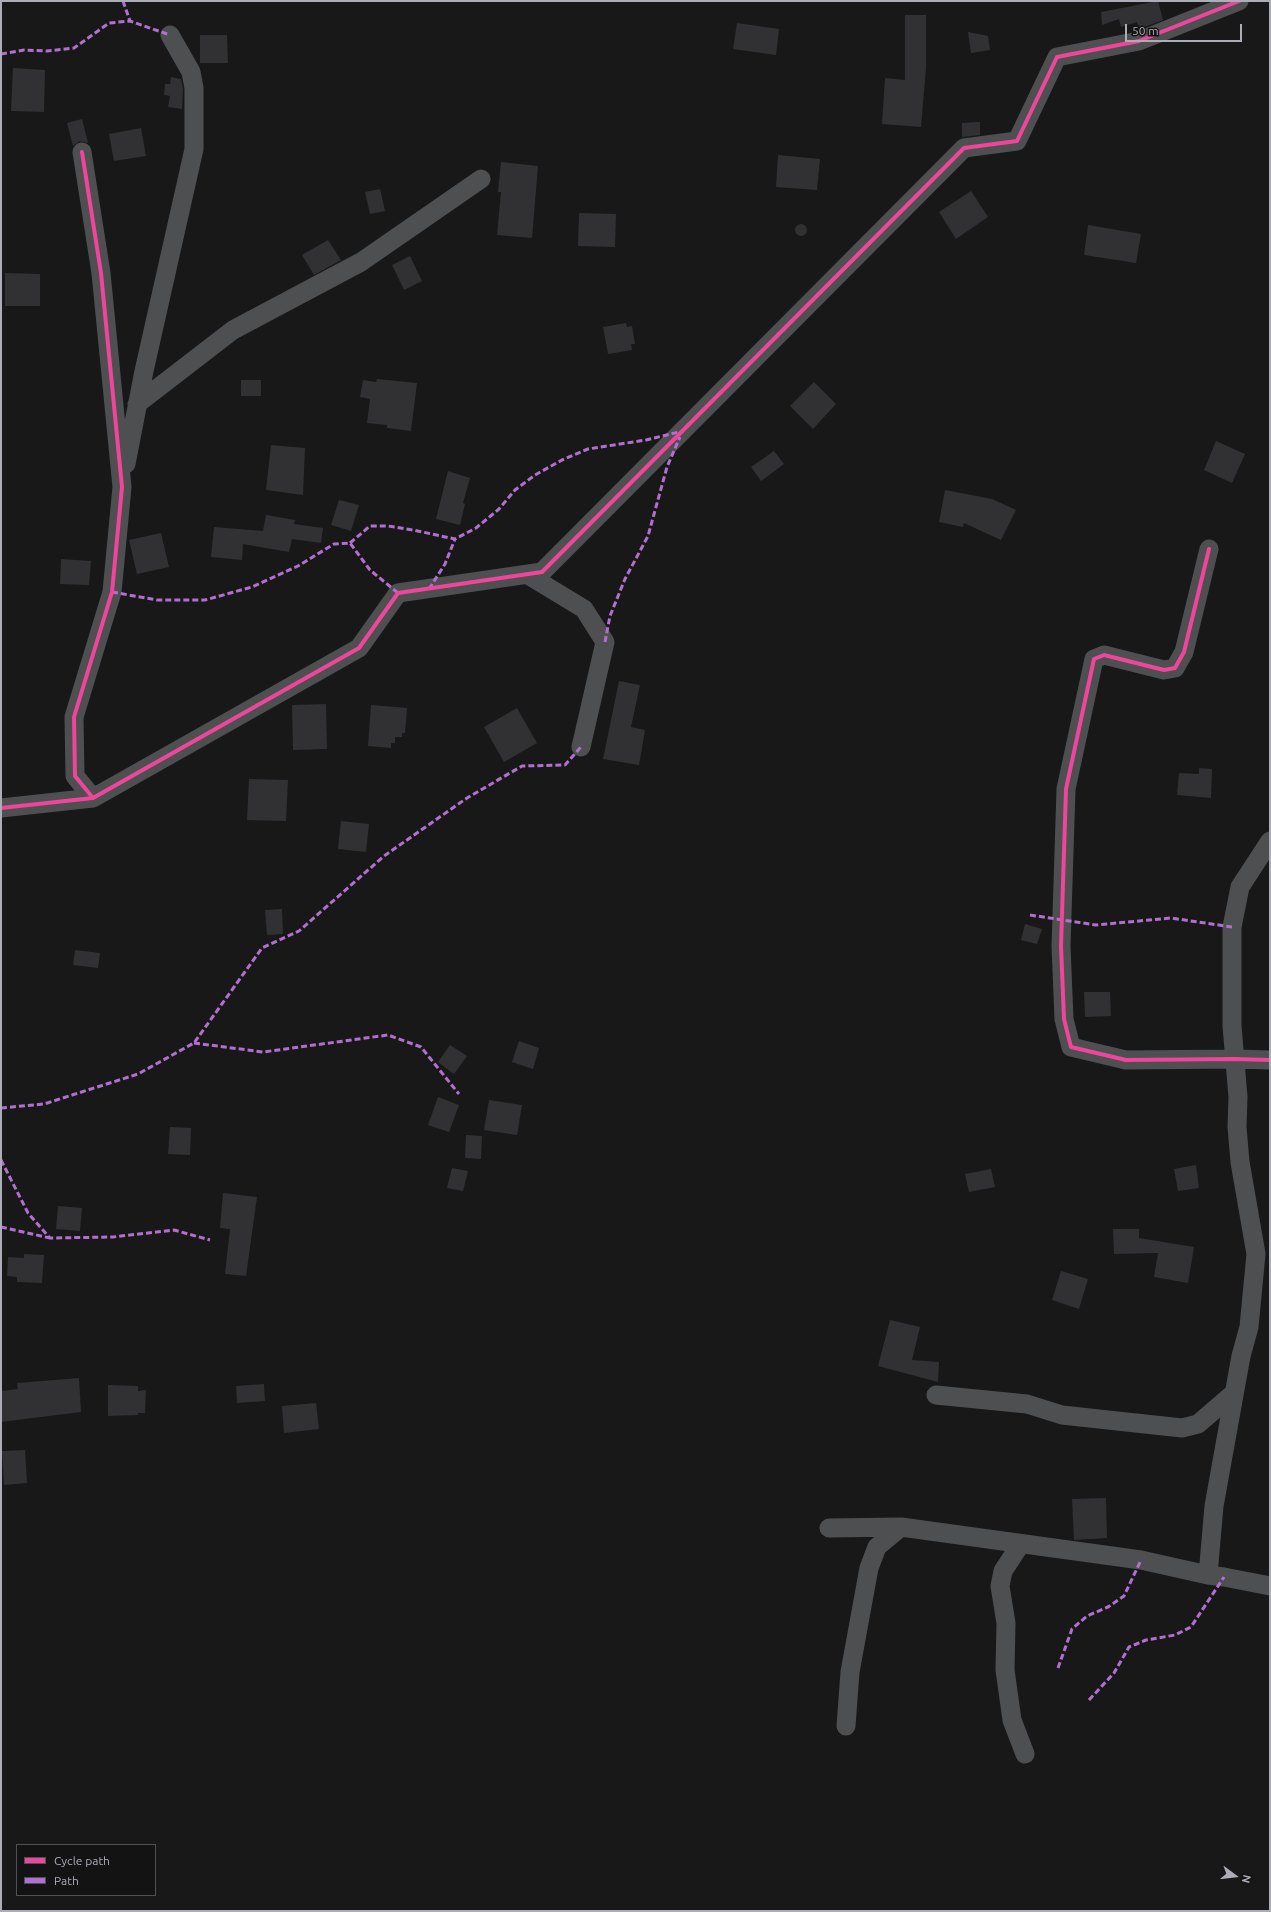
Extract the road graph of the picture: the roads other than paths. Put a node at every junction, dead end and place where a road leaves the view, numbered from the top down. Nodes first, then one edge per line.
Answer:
1 (1239, 1) edge
2 (170, 35) dead end
3 (82, 152) dead end
4 (481, 179) dead end
5 (137, 404) junction
6 (122, 487) junction
7 (1209, 549) dead end
8 (528, 575) junction
9 (581, 747) dead end
10 (93, 798) junction
11 (1, 808) edge
12 (1270, 841) edge
13 (1234, 1058) junction
14 (1270, 1060) edge
15 (1234, 1393) junction
16 (936, 1395) dead end
17 (829, 1528) dead end
18 (901, 1528) junction
19 (1020, 1545) junction
20 (1208, 1575) junction
21 (1270, 1586) edge
22 (846, 1726) dead end
23 (1025, 1754) dead end

1 - 8 street
2 - 5 street
3 - 6 street
4 - 5 street
5 - 6 street
6 - 10 street
7 - 13 street
8 - 9 street
8 - 10 street
10 - 11 street
12 - 13 street
13 - 14 street
13 - 15 street
15 - 16 street
15 - 20 street
17 - 18 street
18 - 19 street
18 - 22 street
19 - 20 street
19 - 23 street
20 - 21 street

